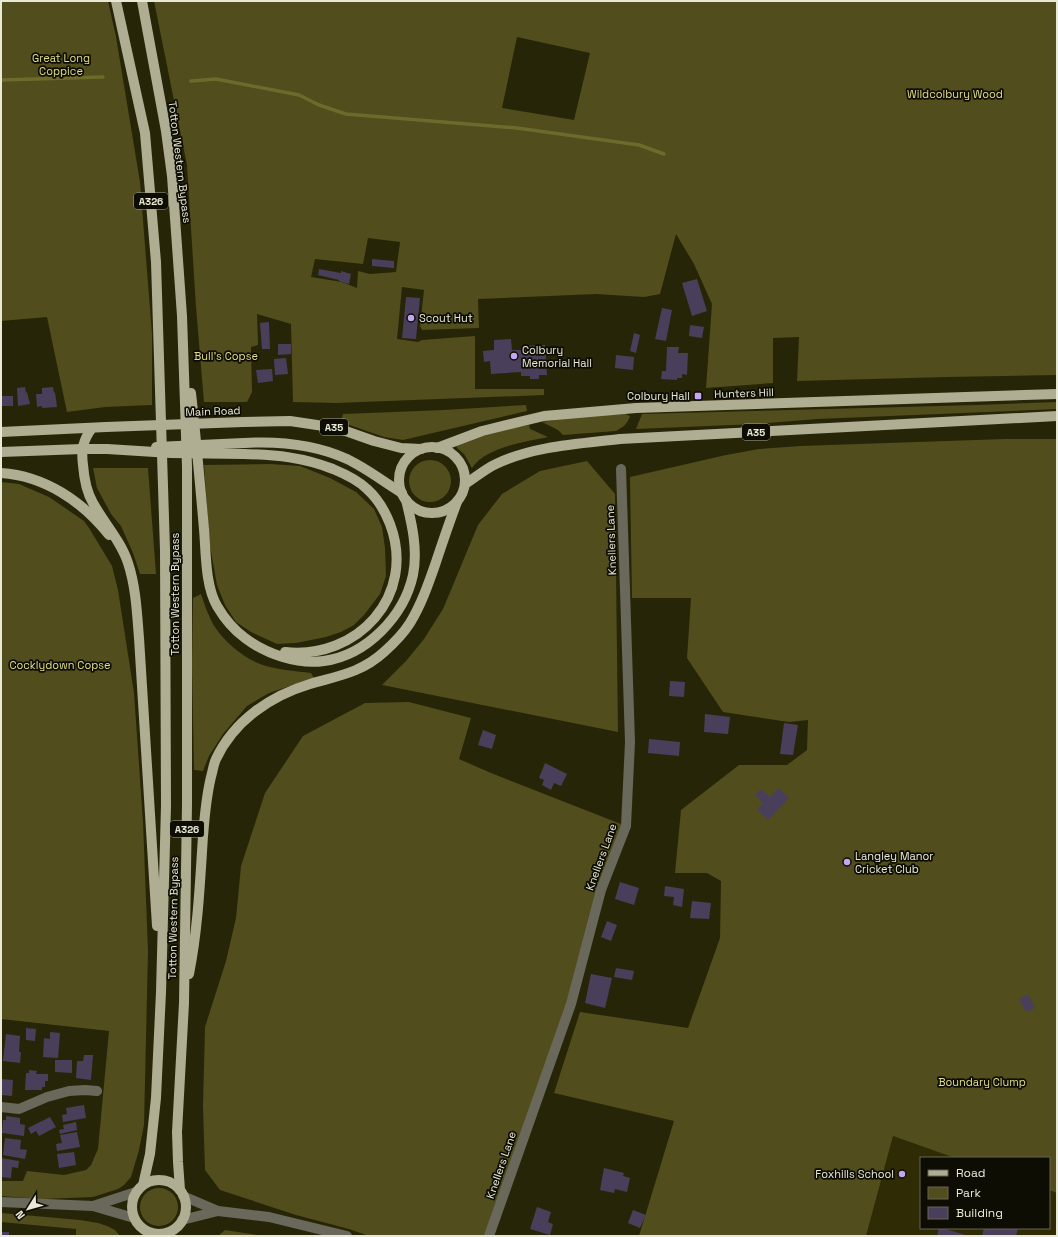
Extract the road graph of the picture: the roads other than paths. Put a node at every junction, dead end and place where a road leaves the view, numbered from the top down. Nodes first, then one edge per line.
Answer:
1 (116, 1) edge
2 (142, 1) edge
3 (182, 316) junction
4 (1057, 394) edge
5 (1057, 416) edge
6 (92, 428) junction
7 (1, 432) edge
8 (437, 448) junction
9 (82, 449) junction
10 (107, 449) junction
11 (423, 449) junction
12 (1, 452) edge
13 (621, 469) dead end
14 (1, 473) edge
15 (465, 484) junction
16 (404, 497) junction
17 (457, 502) junction
18 (128, 563) junction
19 (267, 650) junction
20 (161, 992) junction
21 (184, 1003) junction
22 (97, 1091) dead end
23 (1, 1107) edge
24 (140, 1189) junction
25 (182, 1193) junction
26 (1, 1202) edge
27 (93, 1206) junction
28 (218, 1211) junction
29 (136, 1221) junction
30 (181, 1222) junction
31 (140, 1236) edge
32 (175, 1236) edge
33 (346, 1236) edge
34 (489, 1236) edge

1 - 20 main road, Totton Western Bypass / A326
2 - 3 main road, Totton Western Bypass / A326
3 - 19 main road
3 - 21 main road, Totton Western Bypass / A326
4 - 8 main road, Hunters Hill
5 - 15 main road, A35
6 - 7 main road, Main Road / A35
6 - 9 main road
6 - 11 main road, Main Road / A35, bridge
8 - 11 main road
8 - 15 main road
9 - 10 main road, A35
9 - 12 main road, A35
9 - 18 main road
10 - 16 main road, A35, bridge
10 - 19 main road, bridge
11 - 16 main road
13 - 34 street, Knellers Lane
14 - 18 main road
15 - 17 main road
16 - 17 main road
16 - 19 main road
17 - 21 main road
18 - 20 main road
20 - 24 main road, Totton Western Bypass / A326
21 - 25 main road, Totton Western Bypass / A326
22 - 23 street
24 - 25 main road
24 - 27 street
24 - 29 main road
25 - 28 street
25 - 30 main road
26 - 27 street
27 - 29 street
28 - 30 street
28 - 33 street
29 - 30 main road
29 - 31 main road
30 - 32 main road

